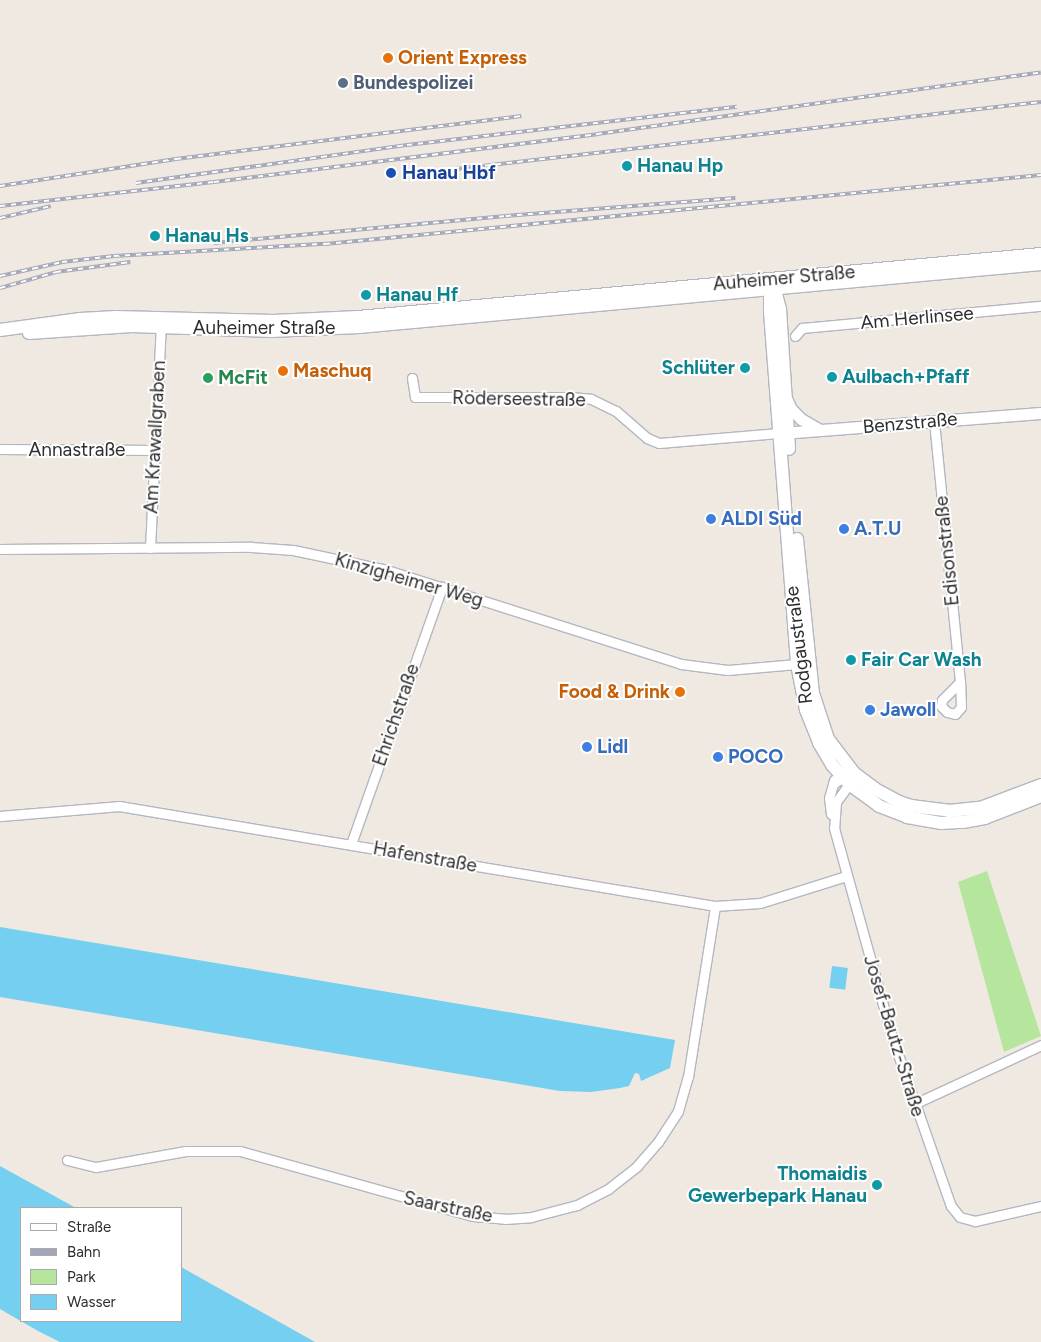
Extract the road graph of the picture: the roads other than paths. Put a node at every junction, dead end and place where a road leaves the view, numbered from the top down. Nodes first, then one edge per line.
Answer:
1 (1041, 254) edge
2 (1041, 264) edge
3 (781, 278) junction
4 (759, 280) junction
5 (801, 286) junction
6 (772, 288) junction
7 (740, 291) junction
8 (527, 306) junction
9 (1041, 306) edge
10 (775, 311) junction
11 (161, 327) junction
12 (0, 330) edge
13 (0, 336) edge
14 (796, 336) dead end
15 (412, 378) dead end
16 (786, 398) junction
17 (1041, 412) edge
18 (934, 421) junction
19 (820, 430) junction
20 (784, 433) junction
21 (0, 449) edge
22 (154, 450) junction
23 (150, 548) junction
24 (0, 549) edge
25 (442, 587) junction
26 (803, 663) junction
27 (960, 682) dead end
28 (844, 779) junction
29 (1041, 785) edge
30 (1041, 796) edge
31 (0, 816) edge
32 (834, 826) junction
33 (352, 844) junction
34 (846, 876) junction
35 (714, 906) junction
36 (1041, 1045) edge
37 (914, 1104) junction
38 (67, 1160) dead end
39 (1041, 1206) edge

1 - 3 main road, Auheimer Straße
2 - 5 main road, Auheimer Straße
3 - 4 main road, Auheimer Straße
3 - 6 main road
4 - 6 main road
4 - 8 main road, Auheimer Straße
5 - 6 main road, Auheimer Straße
5 - 10 main road
6 - 7 main road, Auheimer Straße
6 - 10 main road, Rodgaustraße
7 - 8 main road, Auheimer Straße
7 - 10 main road
8 - 11 main road, Auheimer Straße
8 - 12 main road, Auheimer Straße
9 - 14 street, Am Herlinsee
10 - 16 main road, Rodgaustraße
10 - 20 main road, Rodgaustraße
11 - 13 main road, Auheimer Straße
11 - 22 street, Am Krawallgraben
15 - 20 street, Röderseestraße
16 - 19 street
16 - 20 main road, Rodgaustraße
17 - 18 street, Benzstraße
18 - 19 street, Benzstraße
18 - 27 street, Edisonstraße
19 - 20 street, Benzstraße
20 - 26 main road, Rodgaustraße
21 - 22 street, Annastraße
22 - 23 street, Am Krawallgraben
23 - 24 street, Kinzigheimer Weg
23 - 25 street, Kinzigheimer Weg
25 - 26 street, Kinzigheimer Weg
25 - 33 street, Ehrichstraße
26 - 28 main road, Rodgaustraße
26 - 28 main road, Rodgaustraße
28 - 29 main road, Rodgaustraße
28 - 30 main road, Rodgaustraße
28 - 32 street, Josef-Bautz-Straße
28 - 32 street
31 - 33 street, Hafenstraße
32 - 34 street, Josef-Bautz-Straße
33 - 35 street, Hafenstraße
34 - 35 street, Hafenstraße
34 - 37 street, Josef-Bautz-Straße
35 - 38 street, Saarstraße
36 - 37 street
37 - 39 street, Josef-Bautz-Straße

